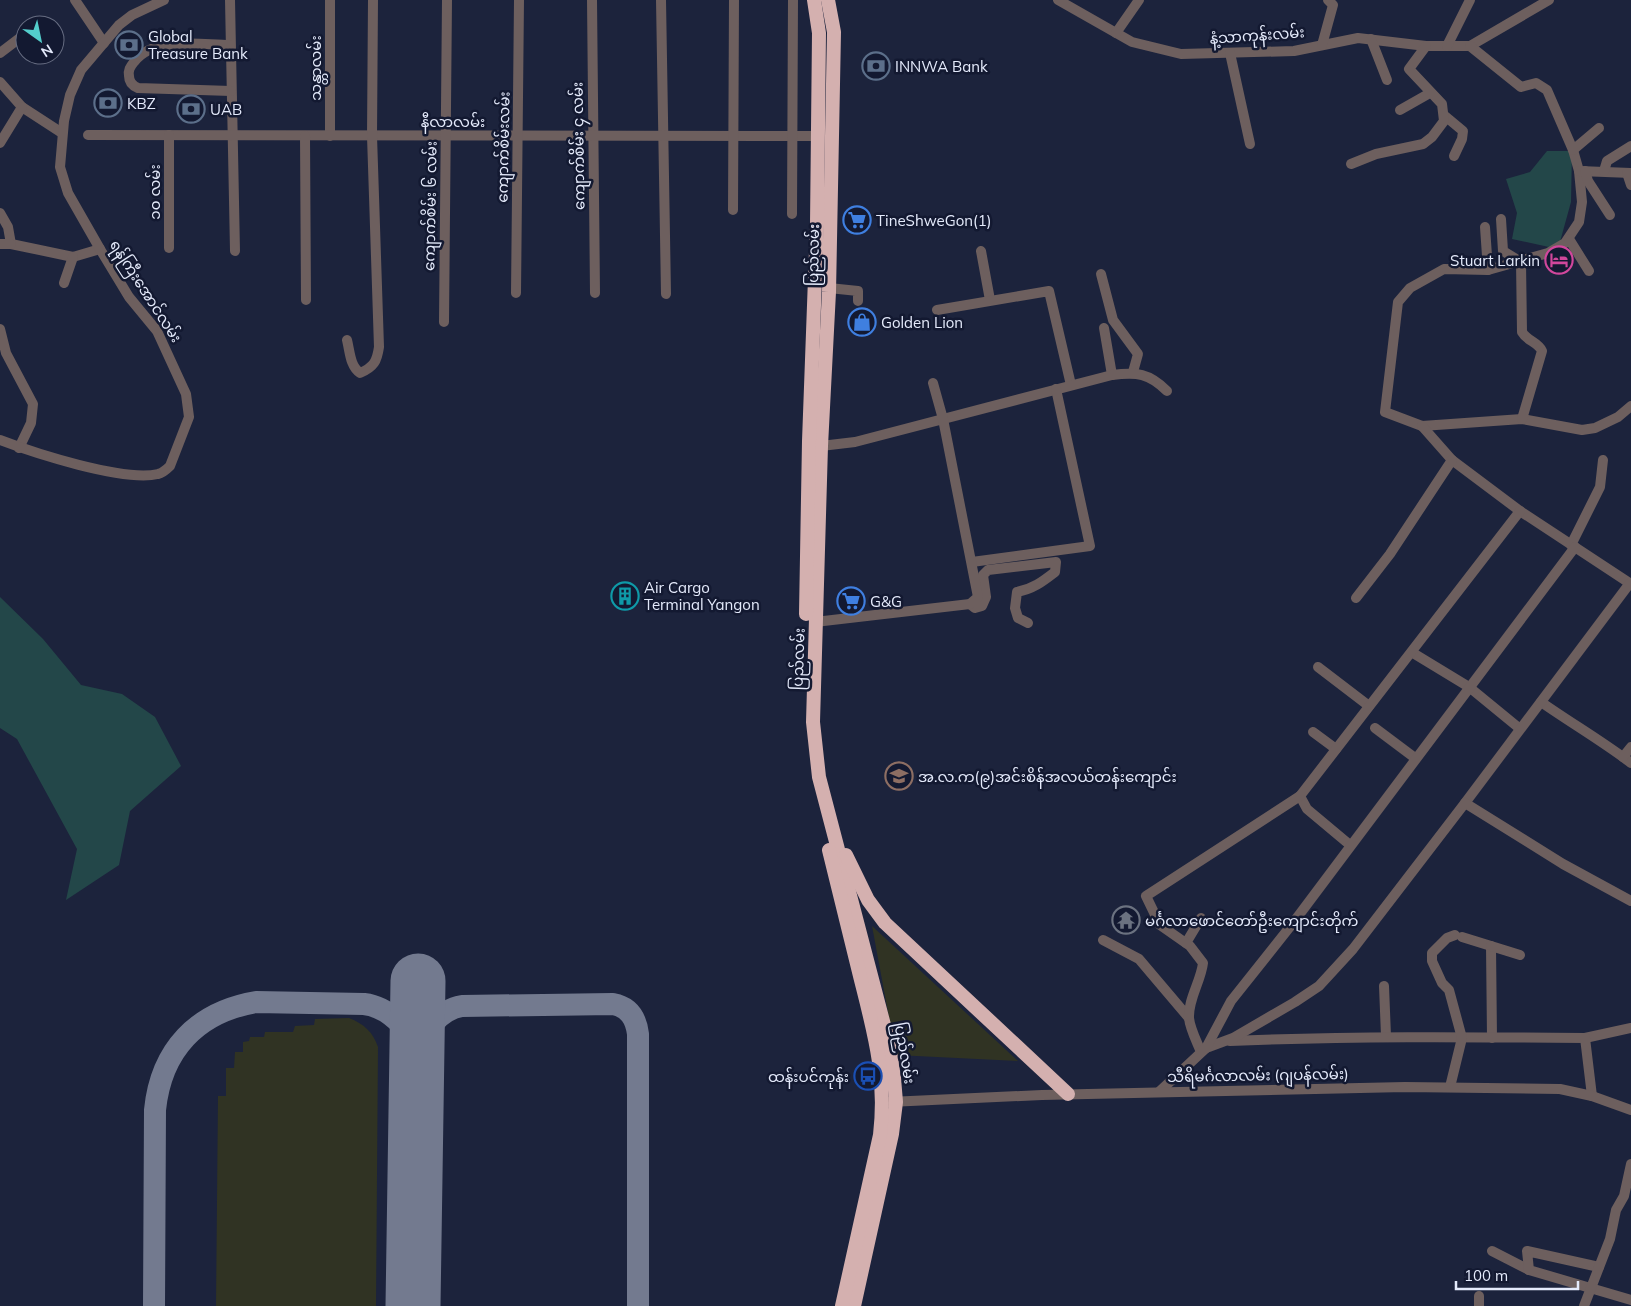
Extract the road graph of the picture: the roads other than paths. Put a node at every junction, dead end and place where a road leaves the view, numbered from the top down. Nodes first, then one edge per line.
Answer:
1 (76, 0) edge
2 (164, 0) edge
3 (230, 0) edge
4 (330, 0) edge
5 (373, 0) edge
6 (447, 0) edge
7 (519, 0) edge
8 (592, 0) edge
9 (661, 0) edge
10 (734, 0) edge
11 (793, 0) edge
12 (814, 0) edge
13 (828, 0) edge
14 (1058, 0) edge
15 (1139, 0) edge
16 (1328, 0) edge
17 (1470, 0) edge
18 (1549, 0) edge
19 (1116, 33) junction
20 (1371, 39) junction
21 (15, 42) edge
22 (104, 43) junction
23 (230, 45) junction
24 (1322, 45) junction
25 (1426, 46) junction
26 (1447, 46) junction
27 (1470, 46) junction
28 (0, 53) edge
29 (1230, 53) junction
30 (1387, 80) dead end
31 (0, 82) edge
32 (231, 92) junction
33 (1430, 92) junction
34 (22, 107) junction
35 (1400, 110) dead end
36 (1445, 116) junction
37 (1599, 128) dead end
38 (62, 133) junction
39 (88, 135) dead end
40 (169, 135) junction
41 (232, 136) junction
42 (305, 136) junction
43 (330, 136) junction
44 (372, 136) junction
45 (447, 136) junction
46 (518, 136) junction
47 (592, 136) junction
48 (662, 136) junction
49 (733, 136) junction
50 (792, 136) junction
51 (818, 136) junction
52 (0, 143) edge
53 (1250, 144) dead end
54 (1631, 146) edge
55 (1573, 150) junction
56 (1454, 156) dead end
57 (1351, 164) dead end
58 (1582, 171) junction
59 (1604, 172) junction
60 (1629, 173) edge
61 (1631, 185) edge
62 (733, 210) dead end
63 (0, 213) edge
64 (792, 214) dead end
65 (1610, 216) dead end
66 (1501, 219) dead end
67 (1485, 227) dead end
68 (1569, 239) junction
69 (5, 244) edge
70 (169, 248) dead end
71 (100, 249) junction
72 (235, 251) dead end
73 (981, 251) dead end
74 (73, 257) junction
75 (1520, 262) junction
76 (1488, 270) junction
77 (1590, 271) dead end
78 (1102, 274) dead end
79 (64, 282) dead end
80 (829, 288) junction
81 (595, 292) dead end
82 (516, 293) dead end
83 (666, 294) dead end
84 (306, 300) dead end
85 (990, 300) junction
86 (858, 301) dead end
87 (937, 310) dead end
88 (444, 322) dead end
89 (1104, 328) dead end
90 (0, 329) edge
91 (347, 340) dead end
92 (1133, 372) junction
93 (1112, 375) junction
94 (932, 383) dead end
95 (1071, 385) junction
96 (1056, 390) junction
97 (1167, 391) dead end
98 (1631, 406) edge
99 (943, 419) junction
100 (1522, 419) junction
101 (1422, 426) junction
102 (0, 440) edge
103 (820, 446) junction
104 (19, 448) junction
105 (1452, 460) junction
106 (1602, 460) dead end
107 (1520, 512) junction
108 (1573, 546) junction
109 (972, 562) junction
110 (1630, 583) edge
111 (1356, 598) dead end
112 (970, 604) junction
113 (815, 622) junction
114 (1028, 623) dead end
115 (1413, 652) junction
116 (1318, 667) dead end
117 (1468, 687) junction
118 (1541, 702) junction
119 (1369, 706) junction
120 (1375, 728) dead end
121 (1519, 728) junction
122 (1313, 732) dead end
123 (1631, 747) edge
124 (1336, 749) junction
125 (1415, 758) junction
126 (1627, 760) edge
127 (1300, 796) junction
128 (1465, 803) junction
129 (832, 828) junction
130 (1350, 845) junction
131 (1631, 900) edge
132 (1201, 918) dead end
133 (1103, 940) dead end
134 (1186, 943) junction
135 (1491, 946) junction
136 (1520, 955) dead end
137 (1384, 986) dead end
138 (1189, 1018) junction
139 (1631, 1028) edge
140 (1386, 1036) junction
141 (1462, 1038) junction
142 (1492, 1038) junction
143 (1585, 1038) junction
144 (1224, 1042) junction
145 (1203, 1050) junction
146 (1450, 1087) junction
147 (1160, 1092) junction
148 (1068, 1094) junction
149 (1592, 1096) junction
150 (889, 1102) junction
151 (1631, 1110) edge
152 (1631, 1164) edge
153 (1492, 1251) dead end
154 (1599, 1267) junction
155 (1529, 1270) junction
156 (1592, 1287) junction
157 (1631, 1300) edge
158 (842, 1306) edge
159 (854, 1306) edge
160 (1584, 1306) edge

1 - 22 street
2 - 22 street, ရန်ကြီးအောင်လမ်း
3 - 23 street
4 - 43 street, သန္တာလမ်း
5 - 44 street
6 - 45 street, ကျောက်စိမ်း ၆ လမ်း
7 - 46 street, ကျောက်စိမ်းလမ်း
8 - 47 street, ကျောက်စိမ်း ၄ လမ်း
9 - 48 street
10 - 49 street
11 - 50 street
12 - 51 highway, ပြည်လမ်း
13 - 80 highway, ပြည်လမ်း
14 - 19 street, နံ့သာကုန်းလမ်း
15 - 19 street
16 - 24 street
17 - 26 street
18 - 27 street
19 - 29 street, နံ့သာကုန်းလမ်း
20 - 24 street, နံ့သာကုန်းလမ်း
20 - 25 street, နံ့သာကုန်းလမ်း
20 - 30 street
21 - 28 street
22 - 38 street, ရန်ကြီးအောင်လမ်း
23 - 32 street
23 - 32 street
24 - 29 street, နံ့သာကုန်းလမ်း
25 - 26 street, နံ့သာကုန်းလမ်း
25 - 33 street
26 - 27 street, နံ့သာကုန်းလမ်း
27 - 55 street
29 - 53 street
31 - 34 street
32 - 41 street
33 - 35 street
33 - 36 street
34 - 38 street
34 - 52 street
36 - 56 street
36 - 57 street
37 - 55 street
38 - 71 street, ရန်ကြီးအောင်လမ်း
39 - 40 street, နီလာလမ်း
40 - 41 street, နီလာလမ်း
40 - 70 street, ၁၀ လမ်း
41 - 42 street, နီလာလမ်း
41 - 72 street
42 - 43 street, နီလာလမ်း
42 - 84 street
43 - 44 street, နီလာလမ်း
44 - 45 street, နီလာလမ်း
44 - 91 street
45 - 46 street, နီလာလမ်း
45 - 88 street, ကျောက်စိမ်း ၆ လမ်း
46 - 47 street, နီလာလမ်း
46 - 82 street, ကျောက်စိမ်းလမ်း
47 - 48 street, နီလာလမ်း
47 - 81 street, ကျောက်စိမ်း ၄ လမ်း
48 - 49 street, နီလာလမ်း
48 - 83 street
49 - 50 street, နီလာလမ်း
49 - 62 street
50 - 51 street, နီလာလမ်း
50 - 64 street
51 - 150 highway, ပြည်လမ်း
54 - 59 street
55 - 58 street
58 - 59 street
58 - 65 street
58 - 68 street
59 - 60 street
60 - 61 street
63 - 69 street
66 - 75 street
67 - 76 street
68 - 75 street
68 - 77 street
69 - 74 street
71 - 74 street
71 - 104 street, ရန်ကြီးအောင်လမ်း
73 - 85 street
74 - 79 street
75 - 76 street
75 - 100 street
76 - 101 street
78 - 92 street
80 - 86 street
80 - 103 highway, ပြည်လမ်း
85 - 87 street
85 - 95 street
89 - 93 street
90 - 104 street
92 - 93 street
92 - 97 street
93 - 95 street
94 - 99 street
95 - 96 street
96 - 99 street
96 - 109 street
98 - 100 street
99 - 103 street
99 - 109 street
100 - 101 street
101 - 105 street
102 - 104 street, ရန်ကြီးအောင်လမ်း
103 - 113 highway, ပြည်လမ်း
105 - 107 street
105 - 111 street
106 - 108 street
107 - 108 street
107 - 115 street
108 - 110 street
108 - 117 street
109 - 112 street
110 - 118 street
112 - 113 street
112 - 114 street
113 - 129 highway, ပြည်လမ်း
115 - 117 street
115 - 119 street
116 - 119 street
117 - 121 street
117 - 125 street
118 - 121 street
118 - 126 street
119 - 124 street
120 - 125 street
121 - 128 street
122 - 124 street
123 - 126 street
124 - 127 street
125 - 130 street
127 - 130 street
127 - 134 street
128 - 131 street
128 - 144 street
129 - 148 highway
129 - 150 highway, ပြည်လမ်း
130 - 145 street
132 - 134 street
133 - 138 street
134 - 138 street
135 - 136 street
135 - 141 street
135 - 142 street
137 - 140 street
138 - 145 street
139 - 143 street
140 - 141 street
140 - 144 street
141 - 142 street
141 - 146 street
142 - 143 street
143 - 149 street
144 - 145 street
145 - 147 street
146 - 147 street, သီရိမင်္ဂလာလမ်း (ဂျပန်လမ်း)
146 - 149 street, သီရိမင်္ဂလာလမ်း (ဂျပန်လမ်း)
147 - 148 street, သီရိမင်္ဂလာလမ်း (ဂျပန်လမ်း)
148 - 150 street, သီရိမင်္ဂလာလမ်း (ဂျပန်လမ်း)
149 - 151 street, သီရိမင်္ဂလာလမ်း (ဂျပန်လမ်း)
150 - 158 highway, ပြည်လမ်း
150 - 159 highway, ပြည်လမ်း
152 - 154 street
153 - 155 street
154 - 155 street
154 - 156 street
155 - 156 street
156 - 157 street
156 - 160 street

